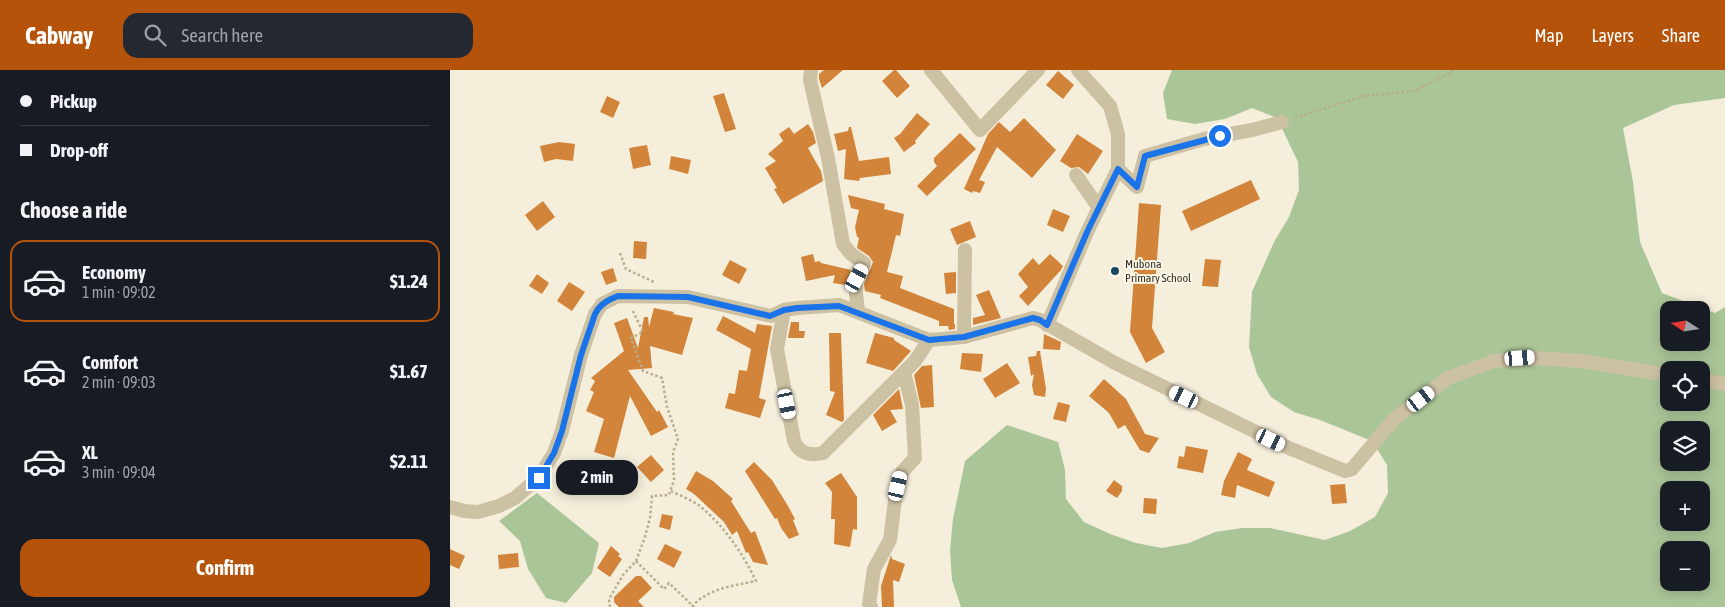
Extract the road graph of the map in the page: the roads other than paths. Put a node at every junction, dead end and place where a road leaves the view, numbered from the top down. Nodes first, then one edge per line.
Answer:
1 (812, 70) edge
2 (931, 70) edge
3 (1038, 70) edge
4 (1078, 70) edge
5 (1282, 122) road end
6 (1118, 169) junction
7 (1076, 175) dead end
8 (1099, 208) junction
9 (965, 250) dead end
10 (784, 310) junction
11 (858, 312) junction
12 (1047, 325) junction
13 (964, 337) junction
14 (929, 340) junction
15 (904, 372) junction
16 (1660, 374) edge
17 (1710, 382) edge
18 (1725, 384) edge
19 (450, 507) edge
20 (871, 607) edge

1 - 11 street
2 - 3 street
4 - 6 street
5 - 6 street
6 - 8 street
7 - 8 street
8 - 12 street
9 - 13 street
10 - 11 street
10 - 15 street
10 - 19 street
11 - 14 street
12 - 13 street
12 - 16 street
13 - 14 street
14 - 15 street
15 - 20 street
17 - 18 street

